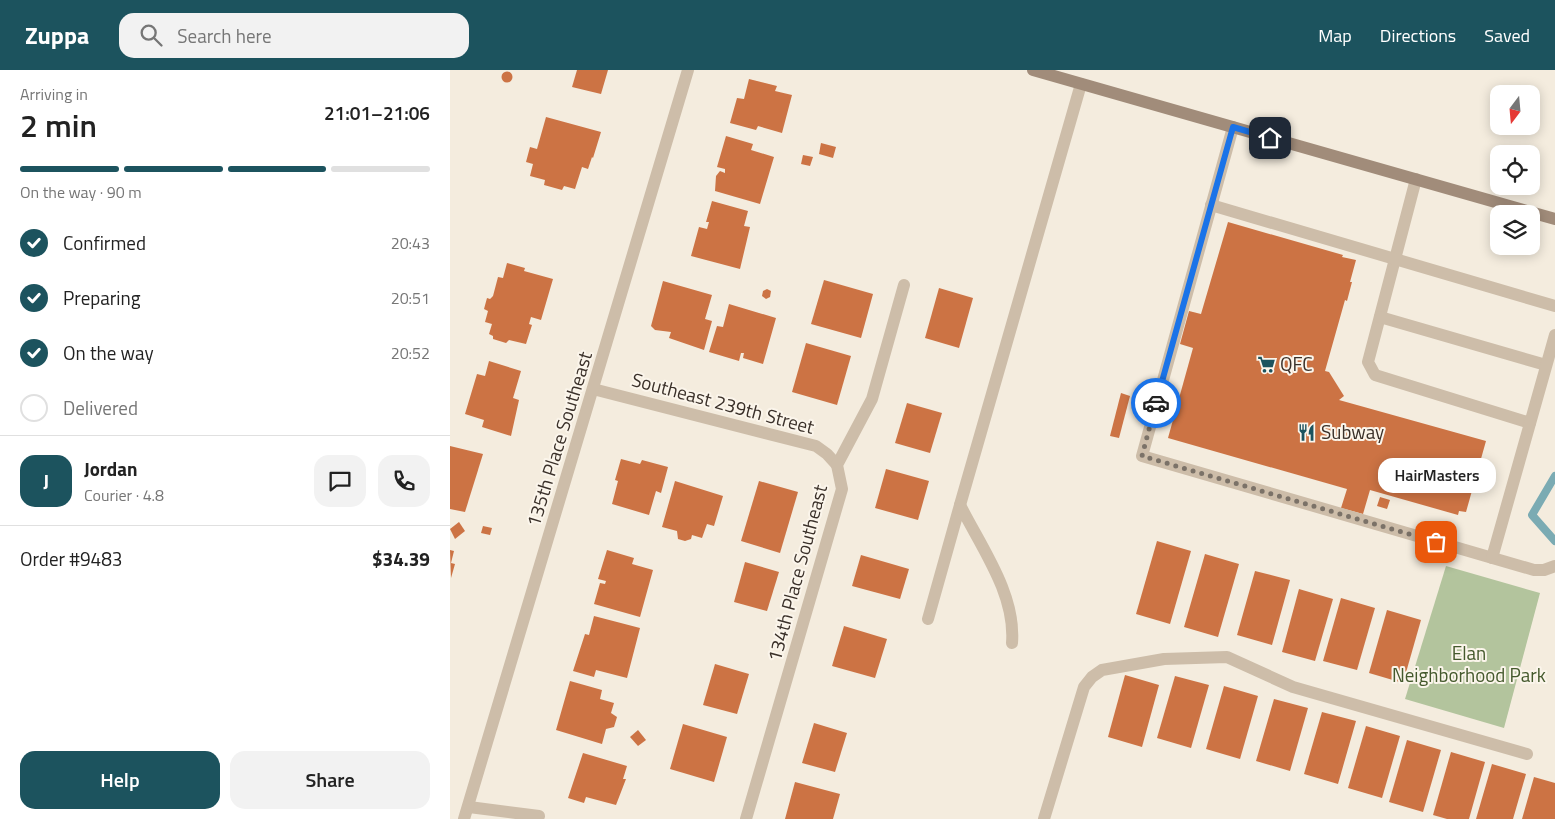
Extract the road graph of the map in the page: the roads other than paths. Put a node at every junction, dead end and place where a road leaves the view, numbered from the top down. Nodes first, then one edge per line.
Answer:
1 (688, 70) edge
2 (1033, 70) edge
3 (1082, 84) junction
4 (1233, 127) junction
5 (1416, 179) junction
6 (1211, 205) junction
7 (1555, 219) edge
8 (1395, 260) junction
9 (904, 285) dead end
10 (1555, 306) edge
11 (1380, 317) junction
12 (1555, 335) edge
13 (1546, 365) junction
14 (593, 389) junction
15 (1530, 423) junction
16 (837, 465) junction
17 (960, 506) junction
18 (1492, 558) junction
19 (1555, 566) edge
20 (928, 619) dead end
21 (1012, 643) dead end
22 (1527, 754) dead end
23 (466, 813) edge
24 (539, 816) dead end
25 (746, 819) edge
26 (1044, 819) edge

1 - 14 street, 135th Place Southeast
2 - 3 main road
3 - 4 main road
3 - 17 street
4 - 5 main road
4 - 6 street
5 - 7 main road
5 - 8 street
6 - 8 street
6 - 18 street
8 - 10 street
8 - 11 street
9 - 16 street, 134th Place Southeast
11 - 13 street
11 - 15 street
12 - 13 street
13 - 15 street
14 - 16 street, Southeast 239th Street
14 - 23 street, 135th Place Southeast
15 - 18 street
16 - 25 street, 134th Place Southeast
17 - 20 street
17 - 21 street
18 - 19 street
22 - 26 street
23 - 24 street

